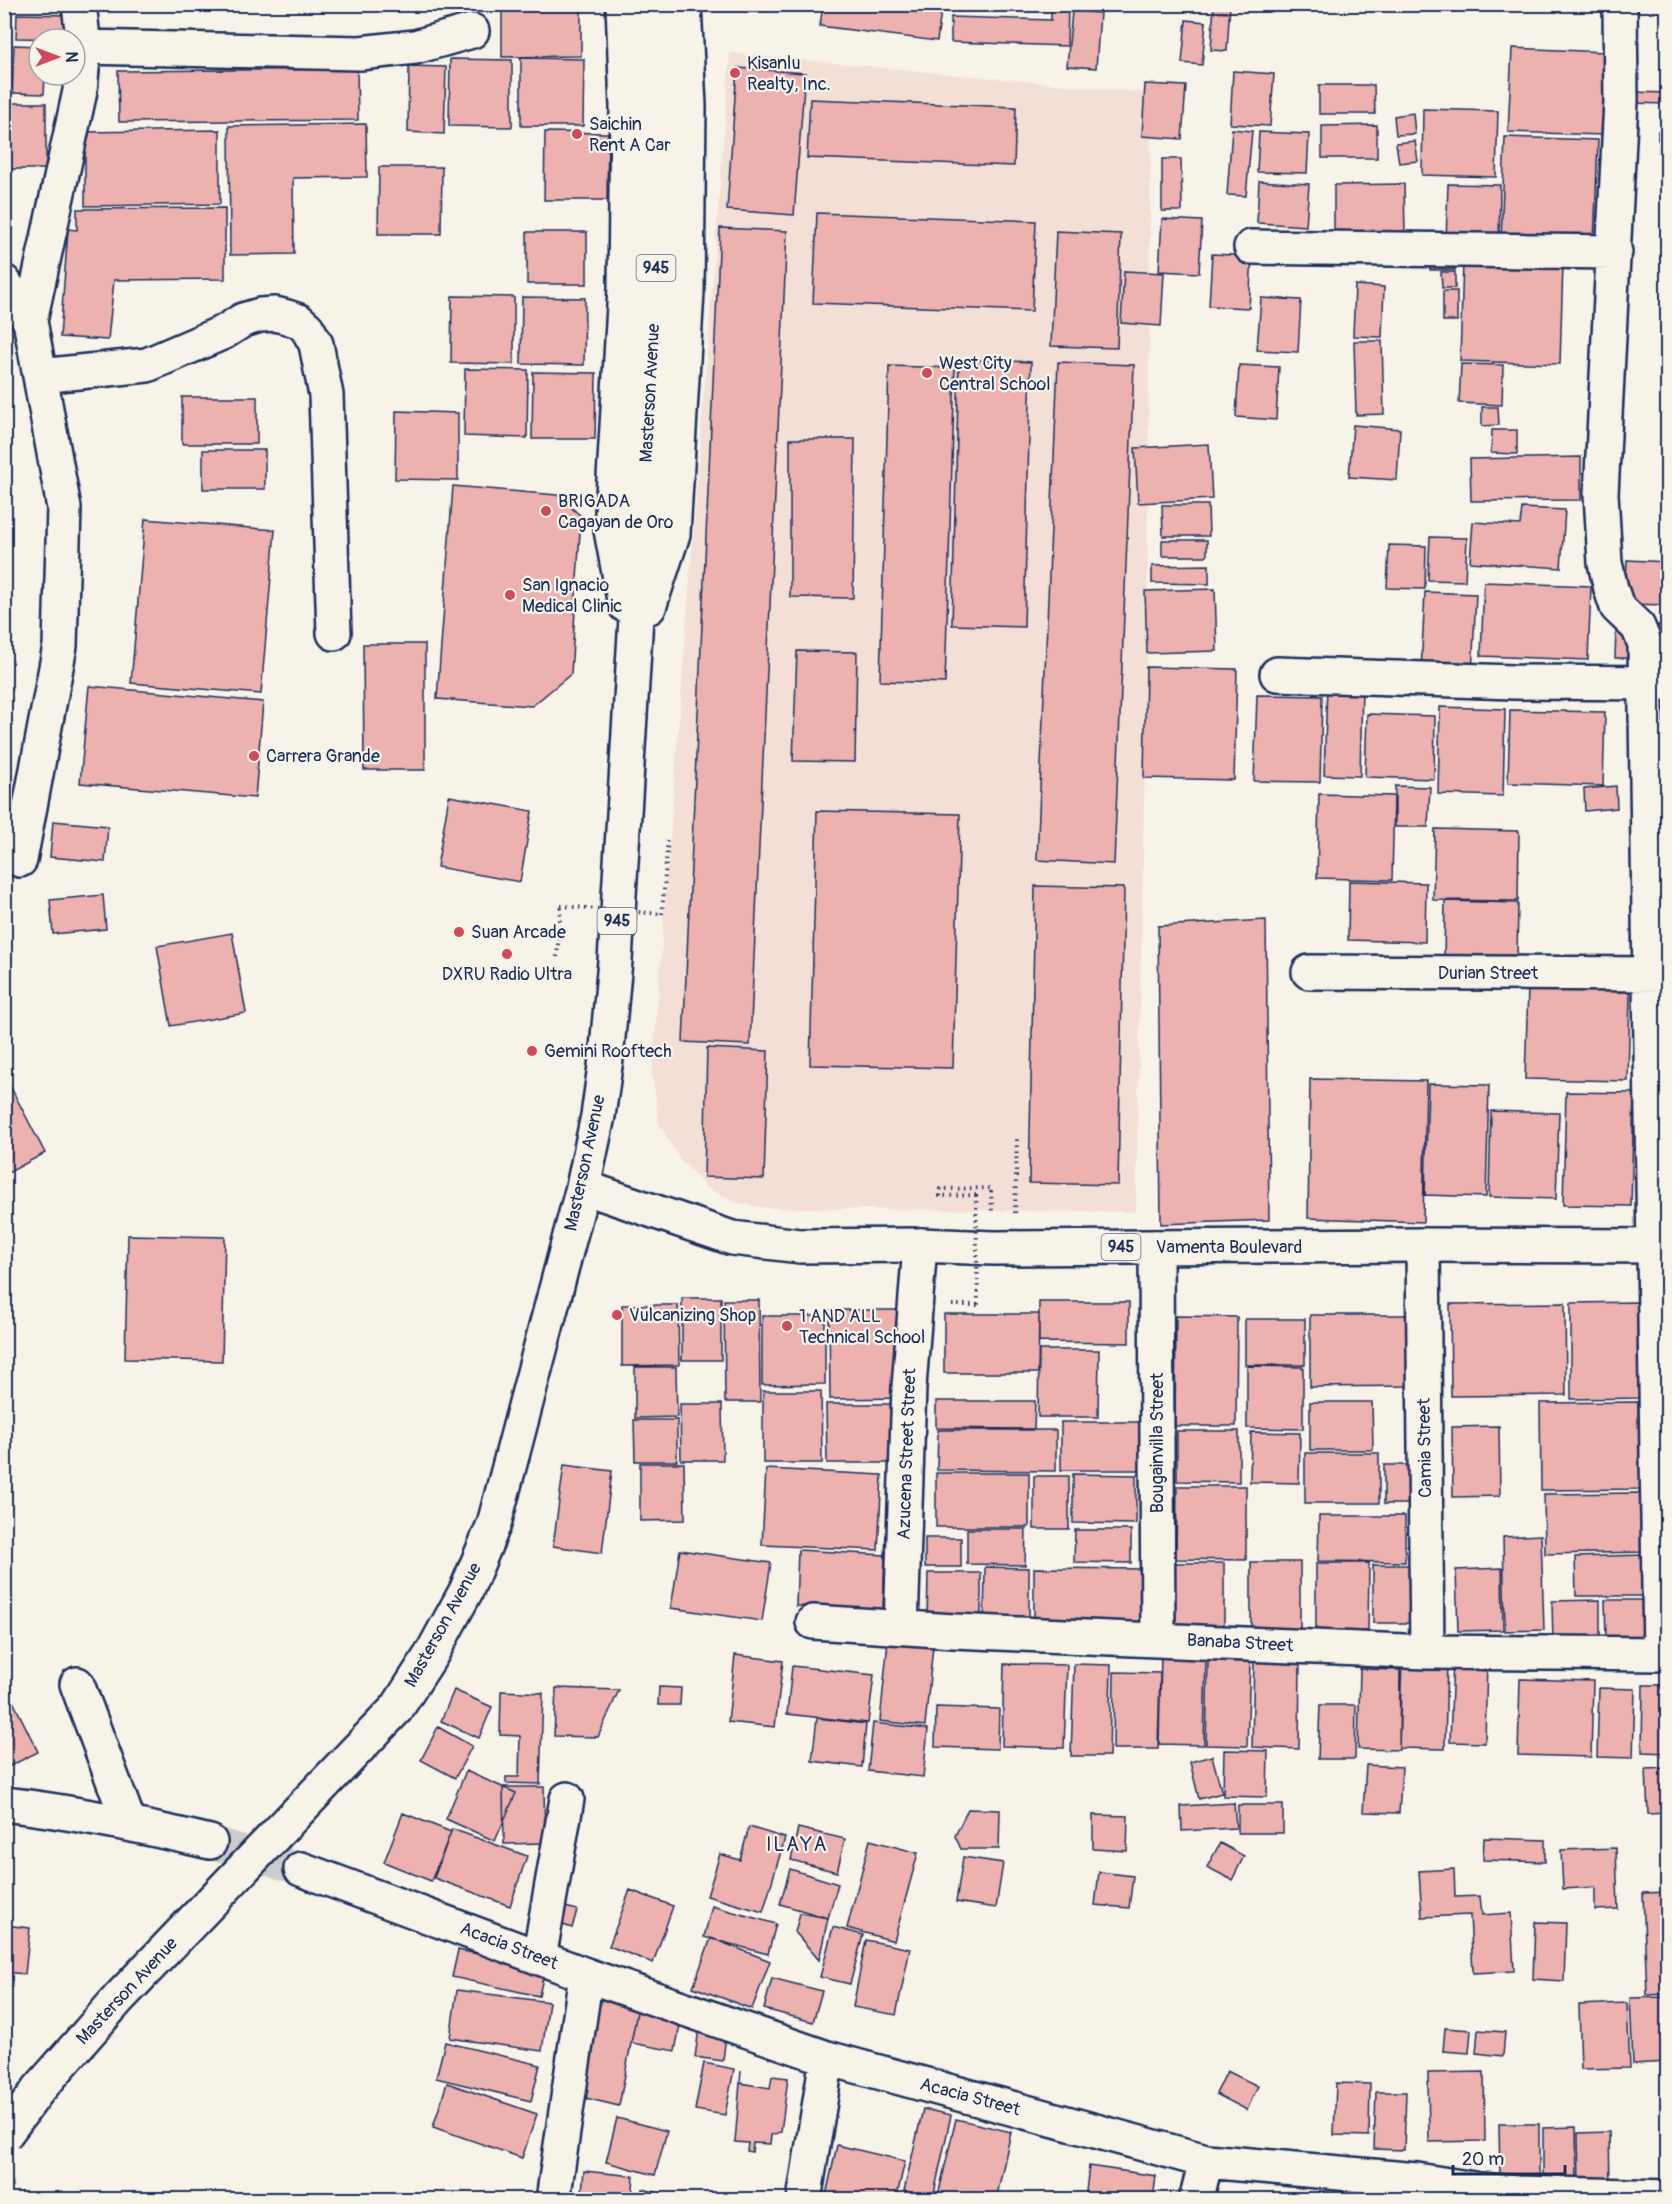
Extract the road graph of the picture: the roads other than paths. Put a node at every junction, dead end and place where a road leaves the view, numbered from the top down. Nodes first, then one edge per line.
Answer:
1 (79, 4) edge
2 (623, 4) edge
3 (654, 4) edge
4 (684, 4) edge
5 (1620, 4) edge
6 (82, 27) edge
7 (472, 31) dead end
8 (87, 46) edge
9 (80, 87) edge
10 (1251, 247) dead end
11 (1615, 252) junction
12 (4, 282) edge
13 (30, 321) junction
14 (40, 376) junction
15 (334, 633) dead end
16 (634, 654) junction
17 (1277, 674) dead end
18 (1657, 683) edge
19 (20, 860) dead end
20 (1309, 972) dead end
21 (1659, 974) edge
22 (583, 1187) junction
23 (920, 1245) junction
24 (1424, 1245) junction
25 (1661, 1246) edge
26 (1156, 1247) junction
27 (813, 1622) dead end
28 (901, 1628) junction
29 (1158, 1639) junction
30 (1427, 1652) junction
31 (1664, 1654) edge
32 (77, 1684) dead end
33 (567, 1799) dead end
34 (4, 1804) edge
35 (129, 1823) junction
36 (210, 1842) tunnel mouth
37 (301, 1869) tunnel mouth
38 (539, 1958) junction
39 (585, 1975) junction
40 (827, 2058) junction
41 (4, 2136) edge
42 (1206, 2161) junction
43 (1668, 2198) edge
44 (553, 2199) edge
45 (804, 2199) edge
46 (1196, 2199) edge

1 - 6 street
2 - 16 street
3 - 16 street, Masterson Avenue / 945
4 - 16 street
5 - 11 street
7 - 8 street
9 - 13 street
10 - 11 street
11 - 18 street
12 - 13 street
13 - 14 street
14 - 15 street
14 - 19 street
16 - 22 street, Masterson Avenue / 945
17 - 18 street
18 - 21 street
20 - 21 street, Durian Street
21 - 25 street
22 - 23 street, Vamenta Boulevard / 945
22 - 41 street, Masterson Avenue, bridge
23 - 26 street, Vamenta Boulevard / 945
23 - 28 street, Azucena Street Street
24 - 25 street, Vamenta Boulevard / 945
24 - 26 street, Vamenta Boulevard / 945
24 - 30 street, Camia Street
25 - 31 street
26 - 29 street, Bougainvilla Street
27 - 28 street, Banaba Street
28 - 29 street, Banaba Street
29 - 30 street, Banaba Street
30 - 31 street, Banaba Street
32 - 35 street
33 - 38 street
34 - 35 street
35 - 36 street
37 - 38 street, Acacia Street
38 - 39 street, Acacia Street
39 - 40 street, Acacia Street
39 - 44 street
40 - 42 street, Acacia Street
40 - 45 street
42 - 43 street, Acacia Street
42 - 46 street

